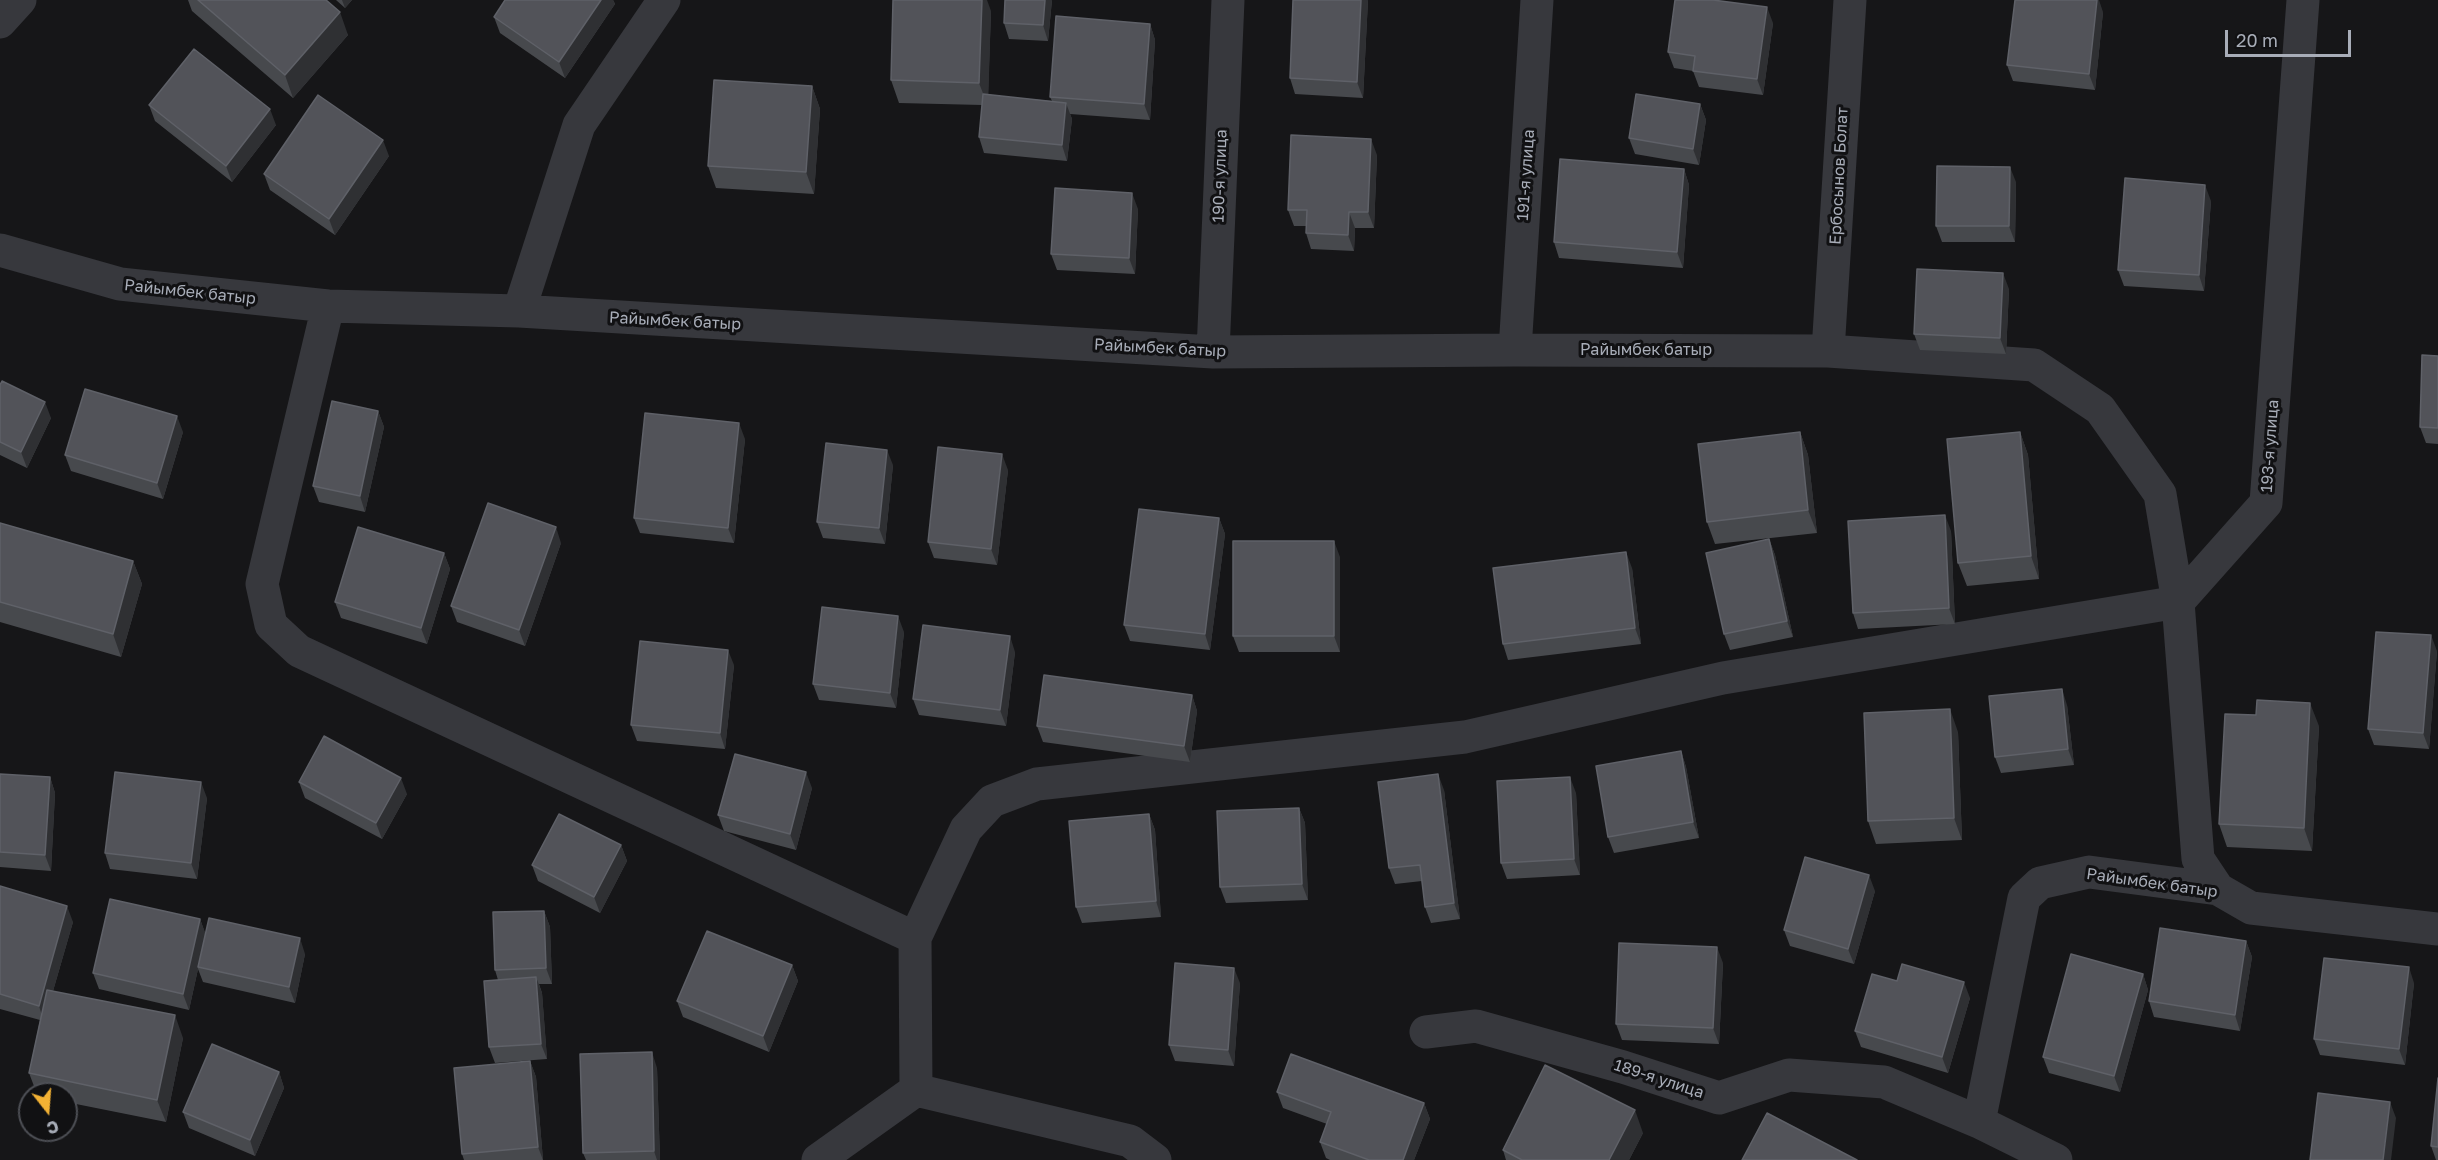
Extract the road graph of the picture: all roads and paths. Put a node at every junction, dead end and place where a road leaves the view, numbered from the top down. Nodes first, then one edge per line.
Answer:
1 (20, 0) edge
2 (664, 0) edge
3 (1228, 0) edge
4 (1538, 0) edge
5 (1850, 0) edge
6 (2303, 0) edge
7 (0, 22) edge
8 (0, 250) edge
9 (328, 306) junction
10 (519, 311) junction
11 (1515, 350) junction
12 (1828, 351) junction
13 (1213, 352) junction
14 (2178, 602) junction
15 (2218, 889) junction
16 (2438, 929) edge
17 (915, 938) junction
18 (1426, 1032) dead end
19 (916, 1090) junction
20 (1979, 1122) junction
21 (818, 1160) edge
22 (1155, 1160) edge
23 (2056, 1160) edge

1 - 7 street
2 - 10 street
3 - 13 street, 190-я улица
4 - 11 street, 191-я улица
5 - 12 street, Ербосынов Болат
6 - 14 street, 193-я улица
8 - 9 street, Райымбек батыр
9 - 10 street, Райымбек батыр
9 - 17 street
10 - 13 street, Райымбек батыр
11 - 12 street, Райымбек батыр
11 - 13 street, Райымбек батыр
12 - 14 street, Райымбек батыр
14 - 15 street
14 - 17 street
15 - 16 street, Райымбек батыр
15 - 20 street, Райымбек батыр
17 - 19 street
18 - 20 street, 189-я улица
19 - 21 street
19 - 22 street
20 - 23 street, 189-я улица

